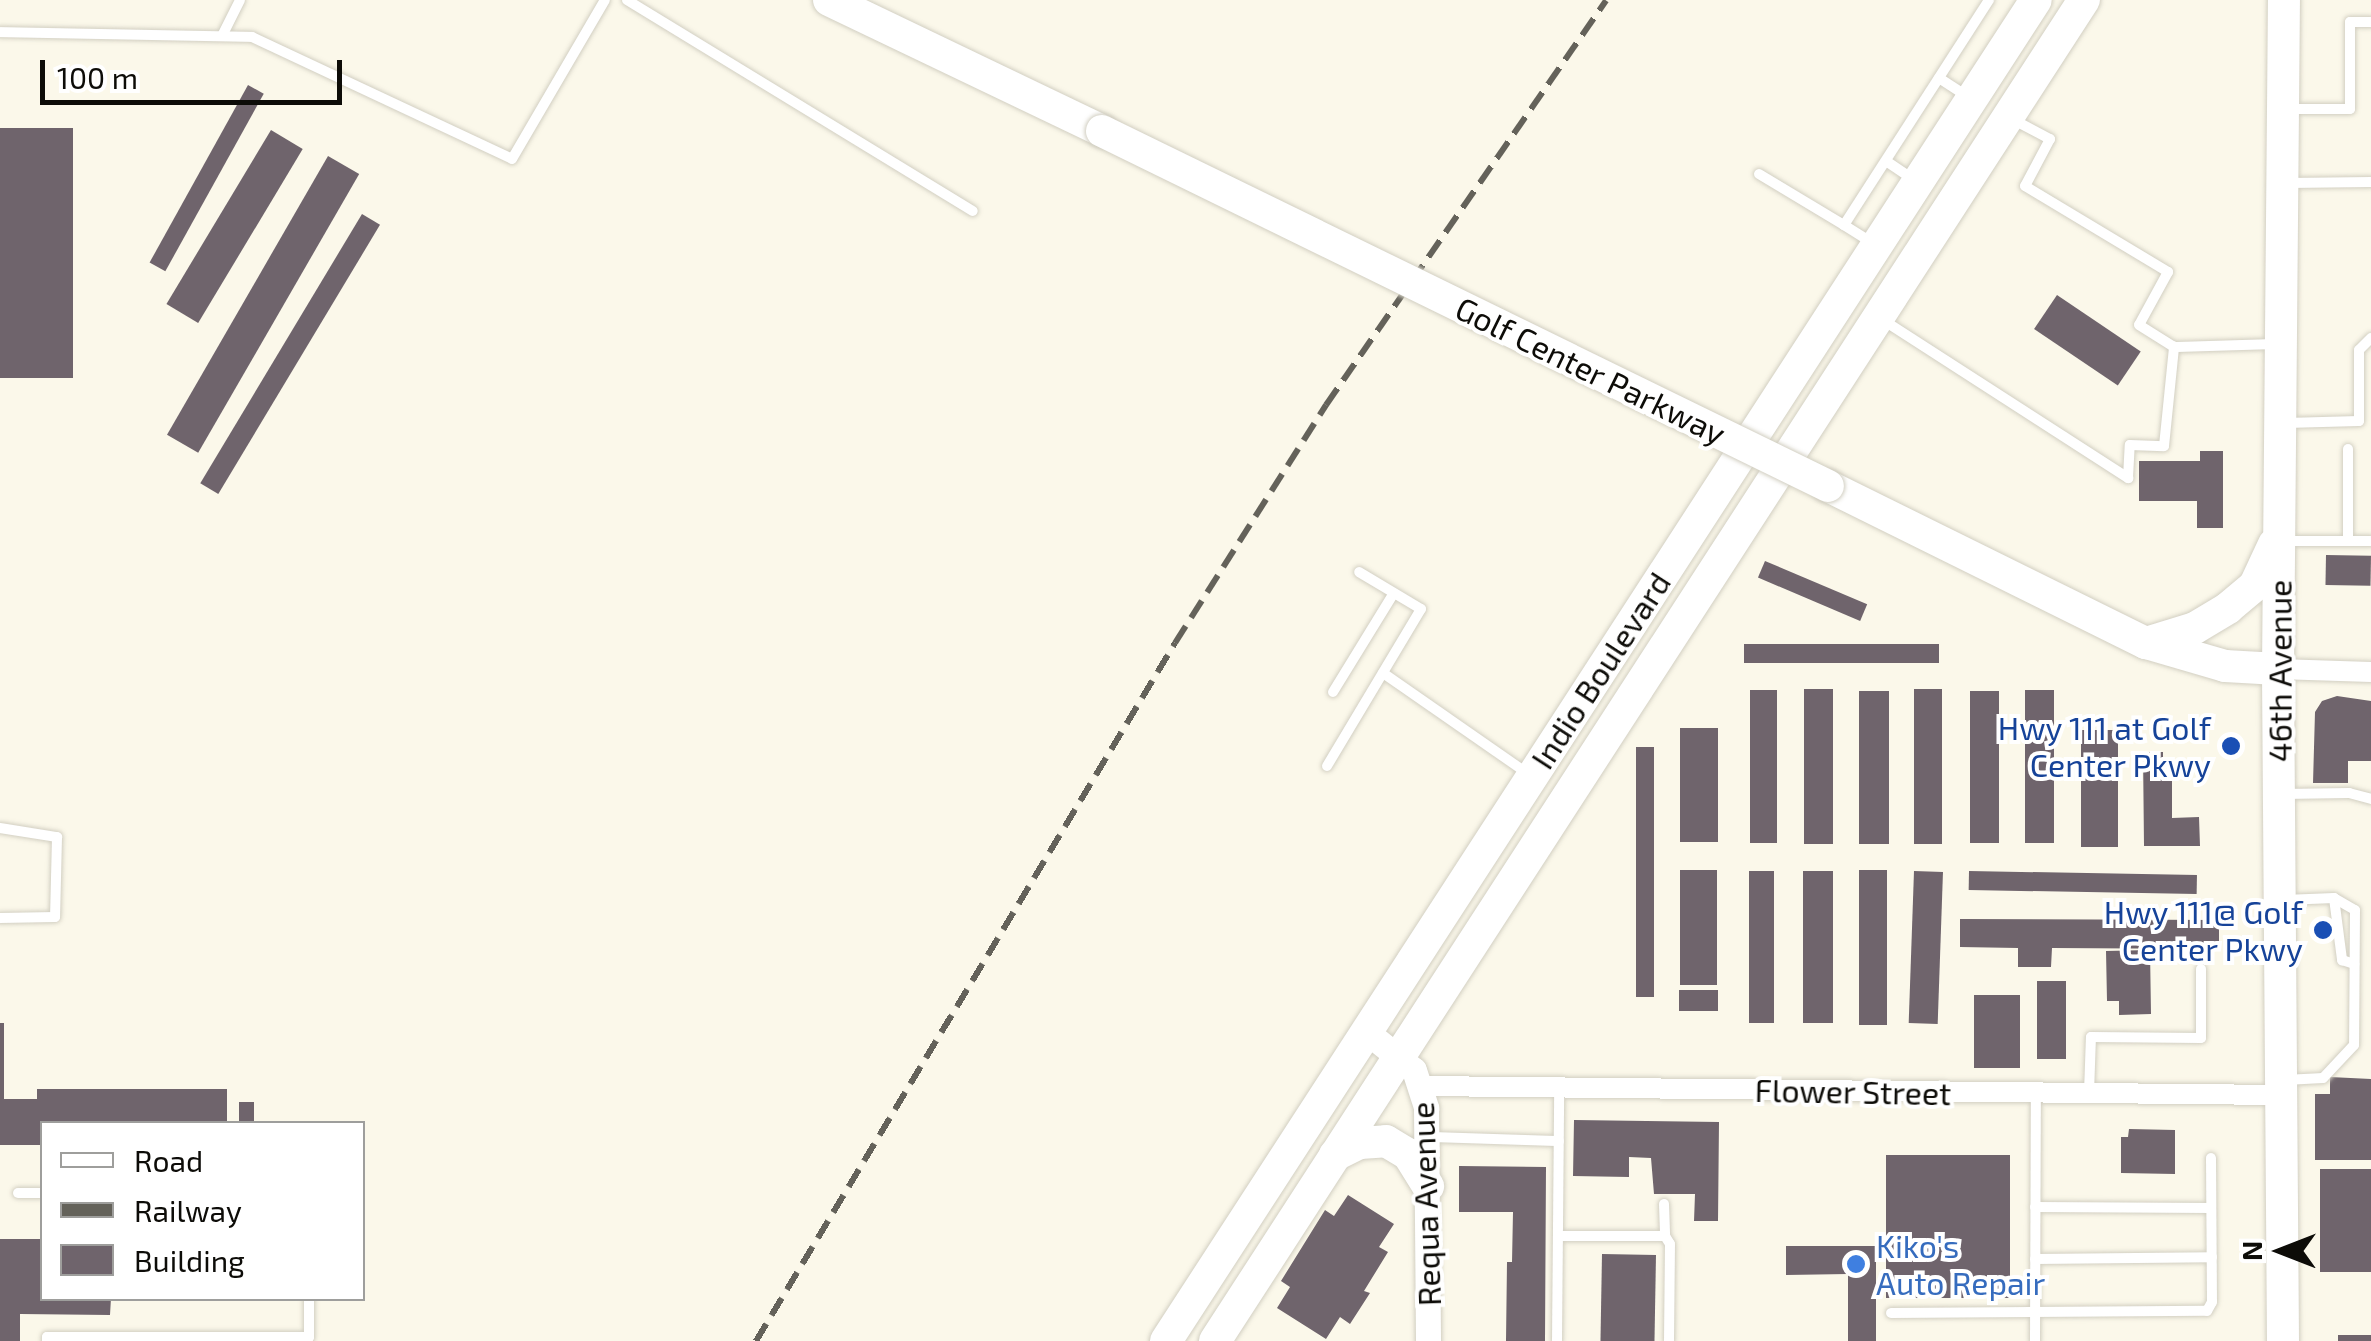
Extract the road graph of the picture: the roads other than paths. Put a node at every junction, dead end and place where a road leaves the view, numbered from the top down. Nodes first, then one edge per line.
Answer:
1 (240, 0) edge
2 (605, 0) edge
3 (628, 0) edge
4 (830, 0) edge
5 (1989, 0) edge
6 (2084, 0) edge
7 (2284, 0) edge
8 (2033, 1) edge
9 (2371, 22) edge
10 (0, 32) edge
11 (222, 36) junction
12 (1939, 78) junction
13 (1972, 99) junction
14 (2283, 109) junction
15 (2008, 117) junction
16 (1886, 161) junction
17 (1759, 174) dead end
18 (1918, 182) junction
19 (2371, 182) edge
20 (2283, 183) junction
21 (972, 211) dead end
22 (1844, 225) junction
23 (1876, 246) junction
24 (1878, 317) junction
25 (2371, 338) edge
26 (2281, 344) junction
27 (2174, 346) junction
28 (2280, 423) junction
29 (2348, 449) dead end
30 (2279, 537) junction
31 (2371, 540) edge
32 (2348, 541) junction
33 (1359, 572) dead end
34 (1394, 593) junction
35 (2146, 643) junction
36 (1602, 667) junction
37 (2278, 669) junction
38 (2371, 672) edge
39 (1384, 673) junction
40 (1333, 692) dead end
41 (1327, 766) dead end
42 (1531, 776) junction
43 (2280, 794) junction
44 (2371, 799) edge
45 (1549, 826) junction
46 (0, 828) edge
47 (2334, 898) junction
48 (2281, 900) junction
49 (0, 918) edge
50 (2354, 964) junction
51 (2201, 970) dead end
52 (1367, 1032) junction
53 (1400, 1058) junction
54 (1421, 1086) junction
55 (1560, 1088) junction
56 (2284, 1088) junction
57 (2036, 1093) junction
58 (2089, 1094) junction
59 (1429, 1137) junction
60 (1559, 1140) junction
61 (1335, 1154) junction
62 (2211, 1158) dead end
63 (1428, 1186) junction
64 (18, 1192) dead end
65 (40, 1193) edge
66 (1664, 1204) dead end
67 (2035, 1208) junction
68 (2212, 1208) junction
69 (1558, 1236) junction
70 (1665, 1236) junction
71 (2212, 1258) junction
72 (2035, 1259) junction
73 (310, 1301) edge
74 (2035, 1312) junction
75 (1892, 1313) dead end
76 (308, 1339) edge
77 (47, 1341) edge
78 (1166, 1341) edge
79 (1215, 1341) edge
80 (1428, 1341) edge
81 (1557, 1341) edge
82 (1669, 1341) edge
83 (2035, 1341) edge
84 (2283, 1341) edge

1 - 11 lane
2 - 11 lane
3 - 21 lane
4 - 35 main road, Golf Center Parkway, bridge
5 - 12 lane
6 - 15 main road, Indio Boulevard
7 - 14 main road, 46th Avenue
8 - 13 main road, Indio Boulevard
9 - 14 lane
10 - 11 lane
12 - 13 lane
12 - 16 lane
13 - 18 main road, Indio Boulevard
14 - 20 main road, 46th Avenue
15 - 24 main road, Indio Boulevard
15 - 27 lane
16 - 18 lane
16 - 22 lane
17 - 22 lane
18 - 23 main road, Indio Boulevard
19 - 20 lane
20 - 26 main road, 46th Avenue
22 - 23 lane
23 - 36 main road, Indio Boulevard
24 - 27 lane
24 - 45 main road, Indio Boulevard
25 - 28 lane
26 - 27 lane
26 - 28 main road, 46th Avenue
28 - 30 main road, 46th Avenue
29 - 32 lane
30 - 32 lane
30 - 35 main road
30 - 37 main road, 46th Avenue
31 - 32 lane
33 - 34 lane
34 - 39 lane
34 - 40 lane
35 - 37 main road, Golf Center Parkway
36 - 42 main road, Indio Boulevard
36 - 45 main road
37 - 38 street, Golf Center Parkway
37 - 43 main road, 46th Avenue
39 - 41 lane
39 - 42 lane
42 - 52 main road, Indio Boulevard
43 - 44 lane
43 - 48 main road, 46th Avenue
45 - 53 main road, Indio Boulevard
46 - 49 lane
47 - 48 lane
47 - 50 lane
47 - 50 lane
48 - 56 main road, 46th Avenue
50 - 56 lane
51 - 58 lane
52 - 53 street, Requa Avenue
52 - 78 main road, Indio Boulevard
53 - 54 street, Requa Avenue
53 - 61 main road, Indio Boulevard
54 - 55 street, Flower Street
54 - 59 street, Requa Avenue
55 - 57 street, Flower Street
55 - 60 lane
56 - 58 street, Flower Street
56 - 84 main road, 46th Avenue
57 - 58 street, Flower Street
57 - 67 lane
59 - 60 lane
59 - 63 street, Requa Avenue
60 - 69 lane
61 - 63 main road
61 - 79 main road, Indio Boulevard
62 - 68 lane
63 - 80 street, Requa Avenue
64 - 65 lane
66 - 70 lane
67 - 68 lane
67 - 72 lane
68 - 71 lane
69 - 70 lane
69 - 81 lane
70 - 82 lane
71 - 72 lane
71 - 74 lane
72 - 74 lane
73 - 76 lane
74 - 75 lane
74 - 83 lane
76 - 77 lane

